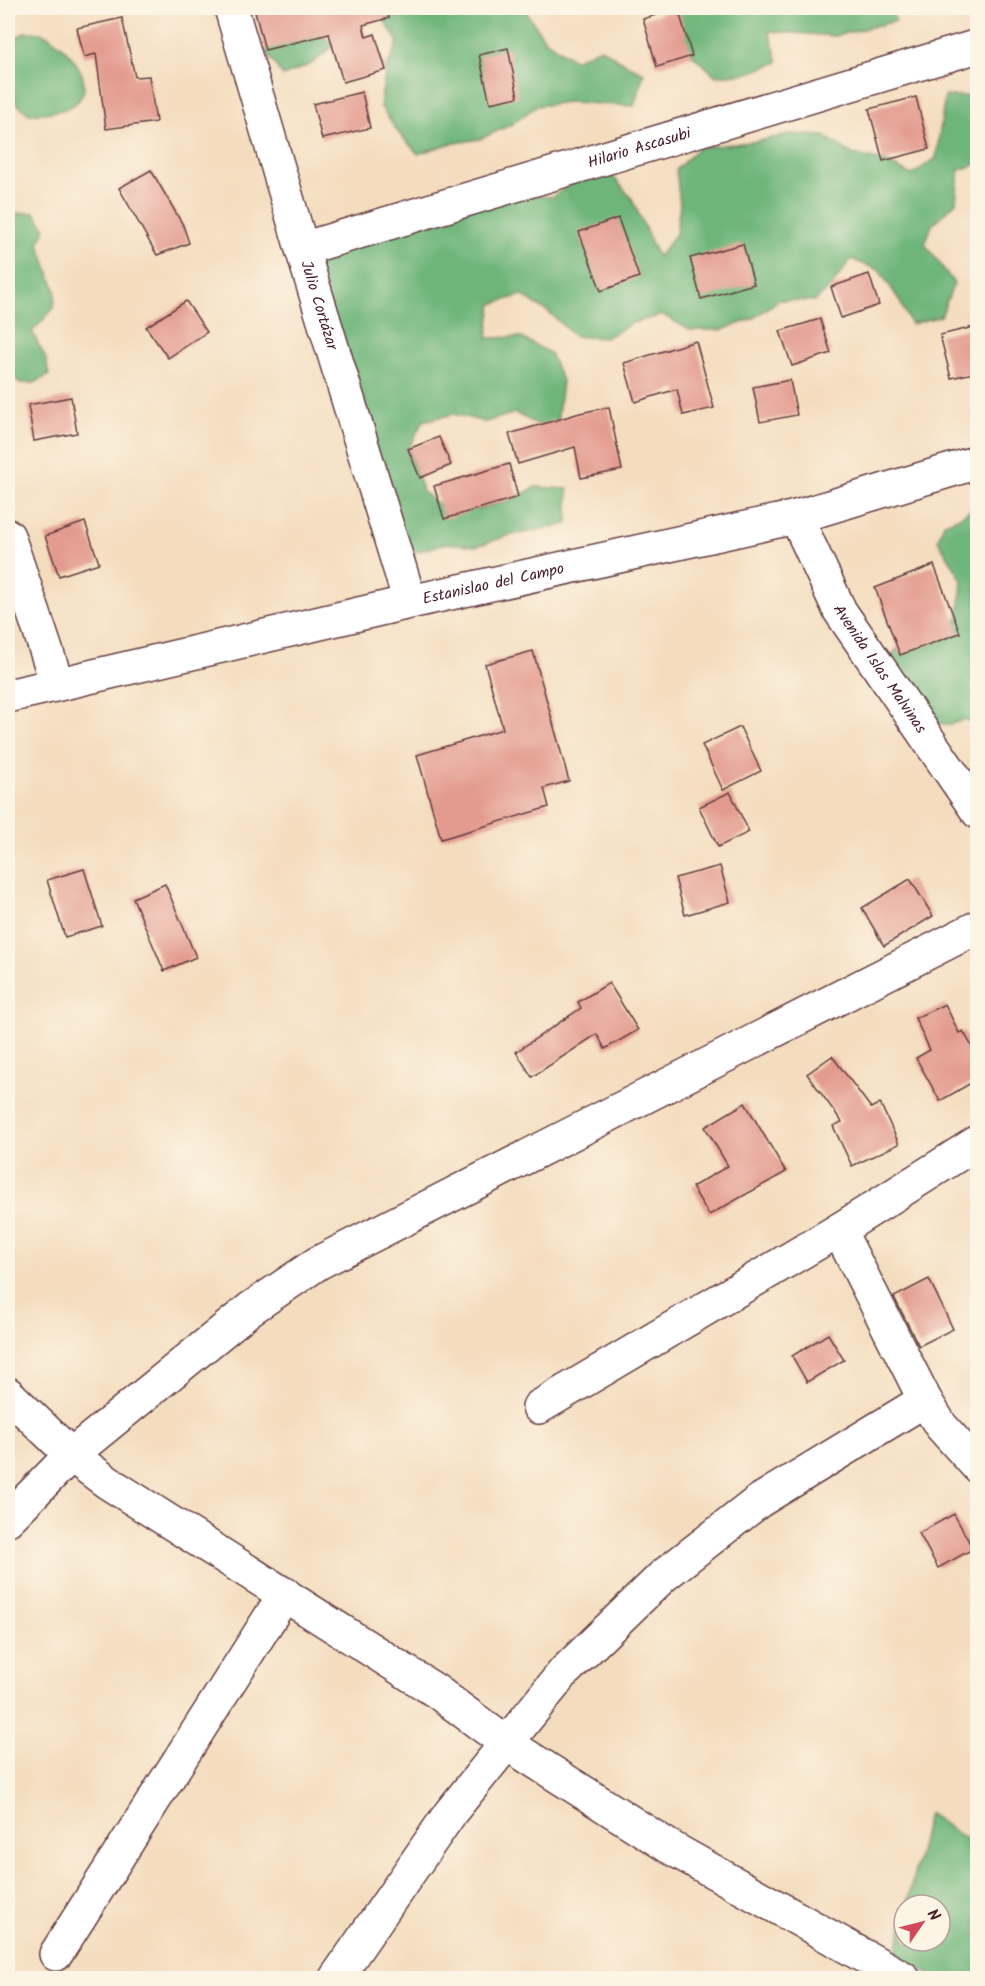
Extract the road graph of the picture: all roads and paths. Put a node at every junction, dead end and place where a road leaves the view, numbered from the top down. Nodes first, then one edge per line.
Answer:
1 (231, 8) edge
2 (978, 46) edge
3 (302, 249) junction
4 (978, 462) edge
5 (796, 517) junction
6 (8, 536) edge
7 (410, 602) junction
8 (57, 683) junction
9 (8, 696) edge
10 (978, 812) edge
11 (978, 927) edge
12 (978, 1142) edge
13 (840, 1230) junction
14 (8, 1394) edge
15 (926, 1400) junction
16 (540, 1407) dead end
17 (71, 1455) junction
18 (978, 1467) edge
19 (8, 1519) edge
20 (285, 1594) junction
21 (506, 1743) junction
22 (56, 1954) dead end
23 (336, 1978) edge
24 (903, 1978) edge

1 - 3 street, Julio Cortázar
2 - 3 street, Hilario Ascasubi
3 - 7 street, Julio Cortázar
4 - 5 street, Estanislao del Campo
5 - 7 street, Estanislao del Campo
5 - 10 street, Avenida Islas Malvinas
6 - 8 street
7 - 8 street, Estanislao del Campo
8 - 9 street, Estanislao del Campo
11 - 17 street
12 - 13 street
13 - 15 street
13 - 16 street
14 - 17 street
15 - 18 street
15 - 21 street
17 - 19 street
17 - 20 street
20 - 21 street
20 - 22 street
21 - 23 street
21 - 24 street

